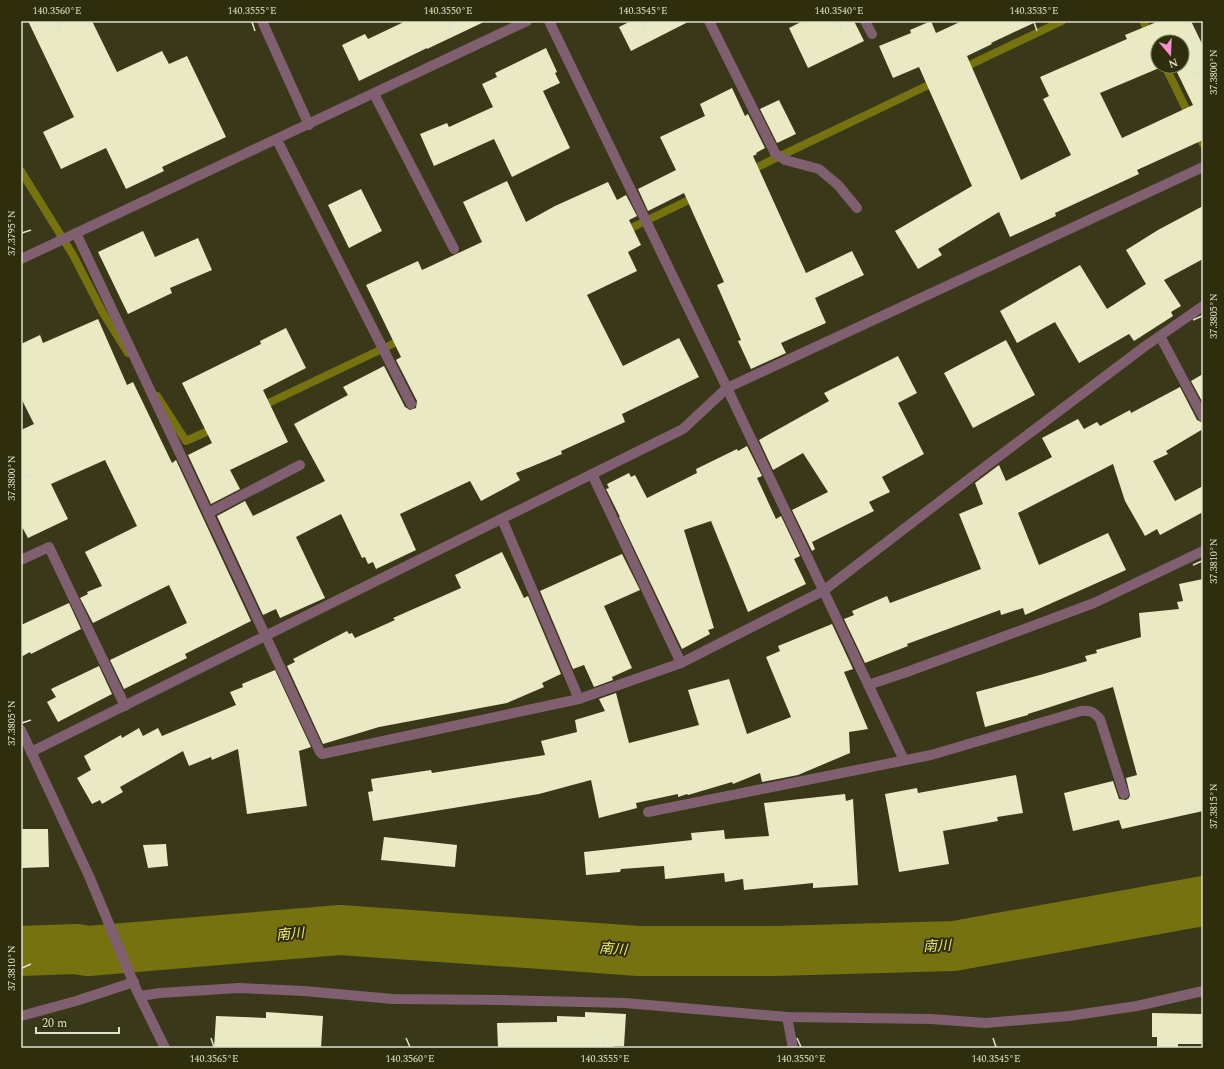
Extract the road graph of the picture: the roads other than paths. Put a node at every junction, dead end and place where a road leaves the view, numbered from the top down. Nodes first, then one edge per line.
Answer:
1 (262, 21) edge
2 (527, 21) edge
3 (549, 21) edge
4 (709, 21) edge
5 (866, 21) edge
6 (872, 34) dead end
7 (374, 94) junction
8 (310, 125) junction
9 (277, 140) junction
10 (1203, 167) edge
11 (857, 208) dead end
12 (76, 233) junction
13 (454, 249) dead end
14 (21, 259) edge
15 (1203, 306) edge
16 (1160, 336) junction
17 (727, 388) junction
18 (411, 404) dead end
19 (1203, 417) edge
20 (300, 466) dead end
21 (592, 474) junction
22 (208, 513) junction
23 (502, 519) junction
24 (1203, 551) edge
25 (21, 560) edge
26 (823, 591) junction
27 (266, 636) junction
28 (681, 663) junction
29 (868, 685) junction
30 (579, 699) junction
31 (125, 706) junction
32 (21, 730) edge
33 (32, 752) junction
34 (904, 760) junction
35 (1124, 794) dead end
36 (648, 812) dead end
37 (134, 982) junction
38 (1203, 991) edge
39 (140, 996) junction
40 (21, 1016) edge
41 (787, 1017) junction
42 (165, 1048) edge
43 (793, 1048) edge

1 - 8 street
2 - 7 street
3 - 17 street
4 - 11 street
5 - 6 street
7 - 8 street
7 - 13 street
8 - 9 street
9 - 12 street
9 - 18 street
10 - 17 street
12 - 14 street
12 - 22 street
15 - 16 street
16 - 19 street
16 - 26 street
17 - 21 street
17 - 26 street
20 - 22 street
21 - 23 street
21 - 28 street
22 - 27 street
23 - 27 street
23 - 30 street
24 - 29 street
25 - 31 street
26 - 28 street
26 - 29 street
27 - 30 street
27 - 31 street
28 - 30 street
29 - 34 street
31 - 33 street
32 - 33 street
33 - 37 street
34 - 35 street
34 - 36 street
37 - 39 street
37 - 40 street
38 - 41 street
39 - 41 street
39 - 42 street
41 - 43 street

